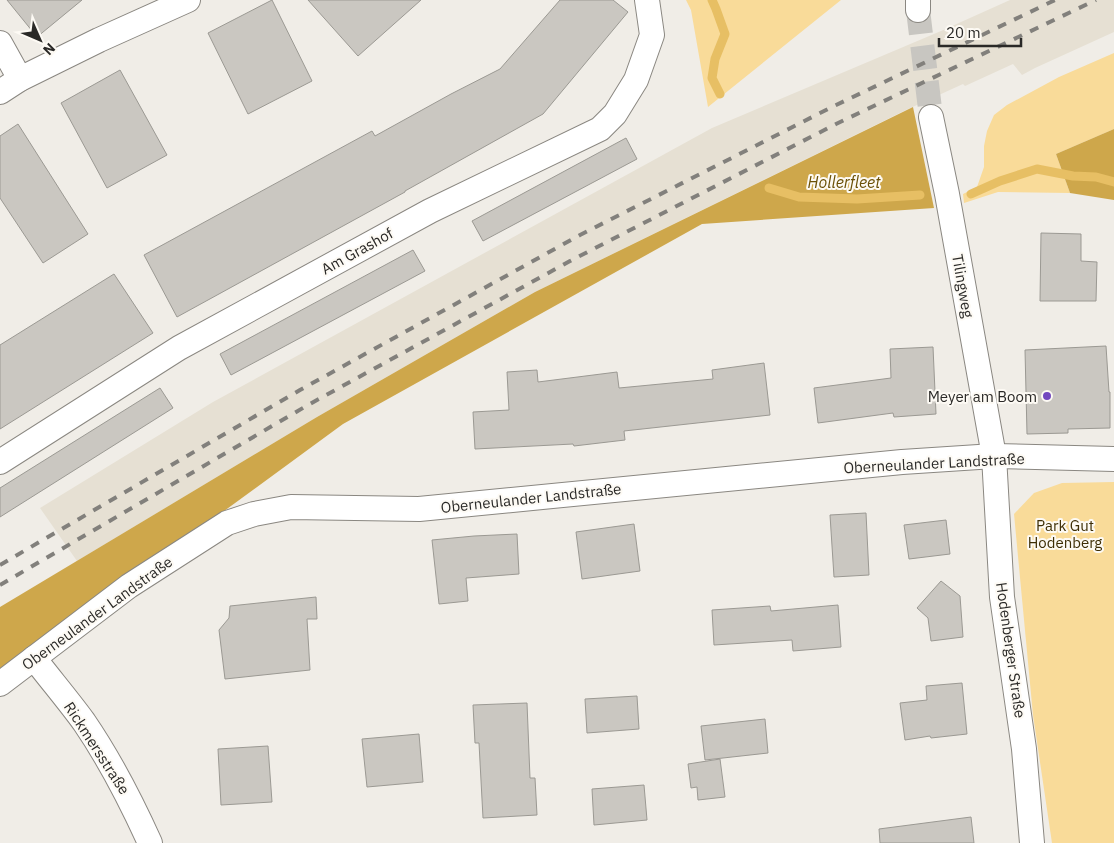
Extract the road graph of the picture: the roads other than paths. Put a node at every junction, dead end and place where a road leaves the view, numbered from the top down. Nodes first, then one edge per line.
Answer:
1 (188, 0) edge
2 (647, 0) edge
3 (0, 43) edge
4 (20, 79) junction
5 (0, 92) edge
6 (931, 117) tunnel mouth
7 (994, 456) junction
8 (1114, 459) edge
9 (0, 462) edge
10 (34, 658) junction
11 (0, 684) edge
12 (150, 843) edge
13 (1032, 843) edge

1 - 4 street
2 - 9 street, Am Grashof
3 - 4 street
4 - 5 street
6 - 7 street, Tilingweg
7 - 8 street, Oberneulander Landstraße
7 - 10 street, Oberneulander Landstraße
7 - 13 street, Hodenberger Straße
10 - 11 street, Oberneulander Landstraße
10 - 12 street, Rickmersstraße

